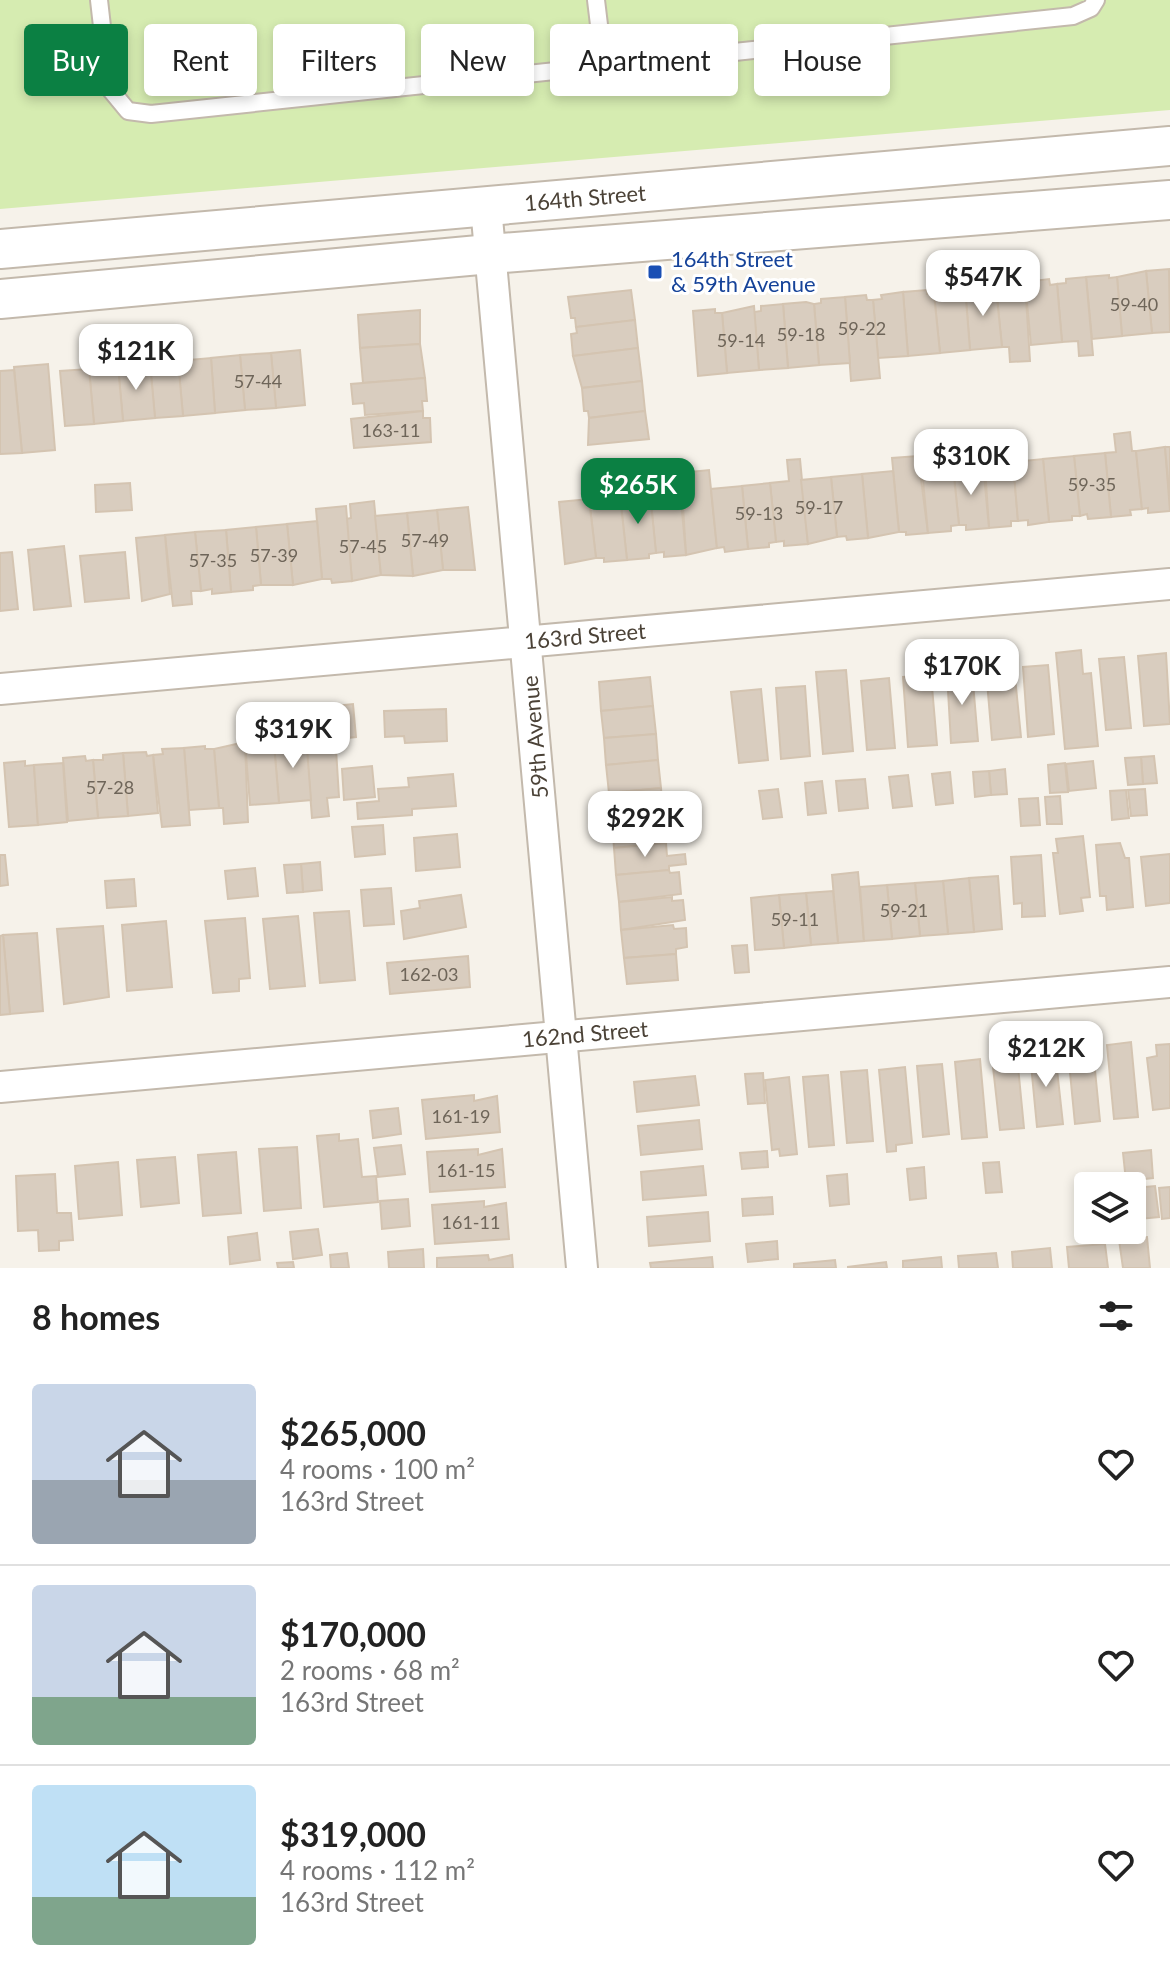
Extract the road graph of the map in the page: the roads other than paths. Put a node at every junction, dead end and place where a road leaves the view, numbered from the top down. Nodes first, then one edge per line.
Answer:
1 (99, 0) edge
2 (596, 0) edge
3 (1096, 0) edge
4 (599, 24) edge
5 (738, 52) edge
6 (550, 72) edge
7 (1170, 146) edge
8 (1170, 200) edge
9 (486, 207) junction
10 (0, 249) edge
11 (490, 254) junction
12 (0, 299) edge
13 (1170, 584) edge
14 (527, 641) junction
15 (0, 689) edge
16 (1170, 982) edge
17 (561, 1036) junction
18 (0, 1087) edge
19 (582, 1268) edge

1 - 6 lane
2 - 4 lane
3 - 5 lane
7 - 9 street, 164th Street
8 - 11 street
9 - 10 street, 164th Street
9 - 11 street, 59th Avenue
11 - 12 street
11 - 14 street, 59th Avenue
13 - 14 street, 163rd Street
14 - 15 street, 163rd Street
14 - 17 street, 59th Avenue
16 - 17 street, 162nd Street
17 - 18 street, 162nd Street
17 - 19 street, 59th Avenue

